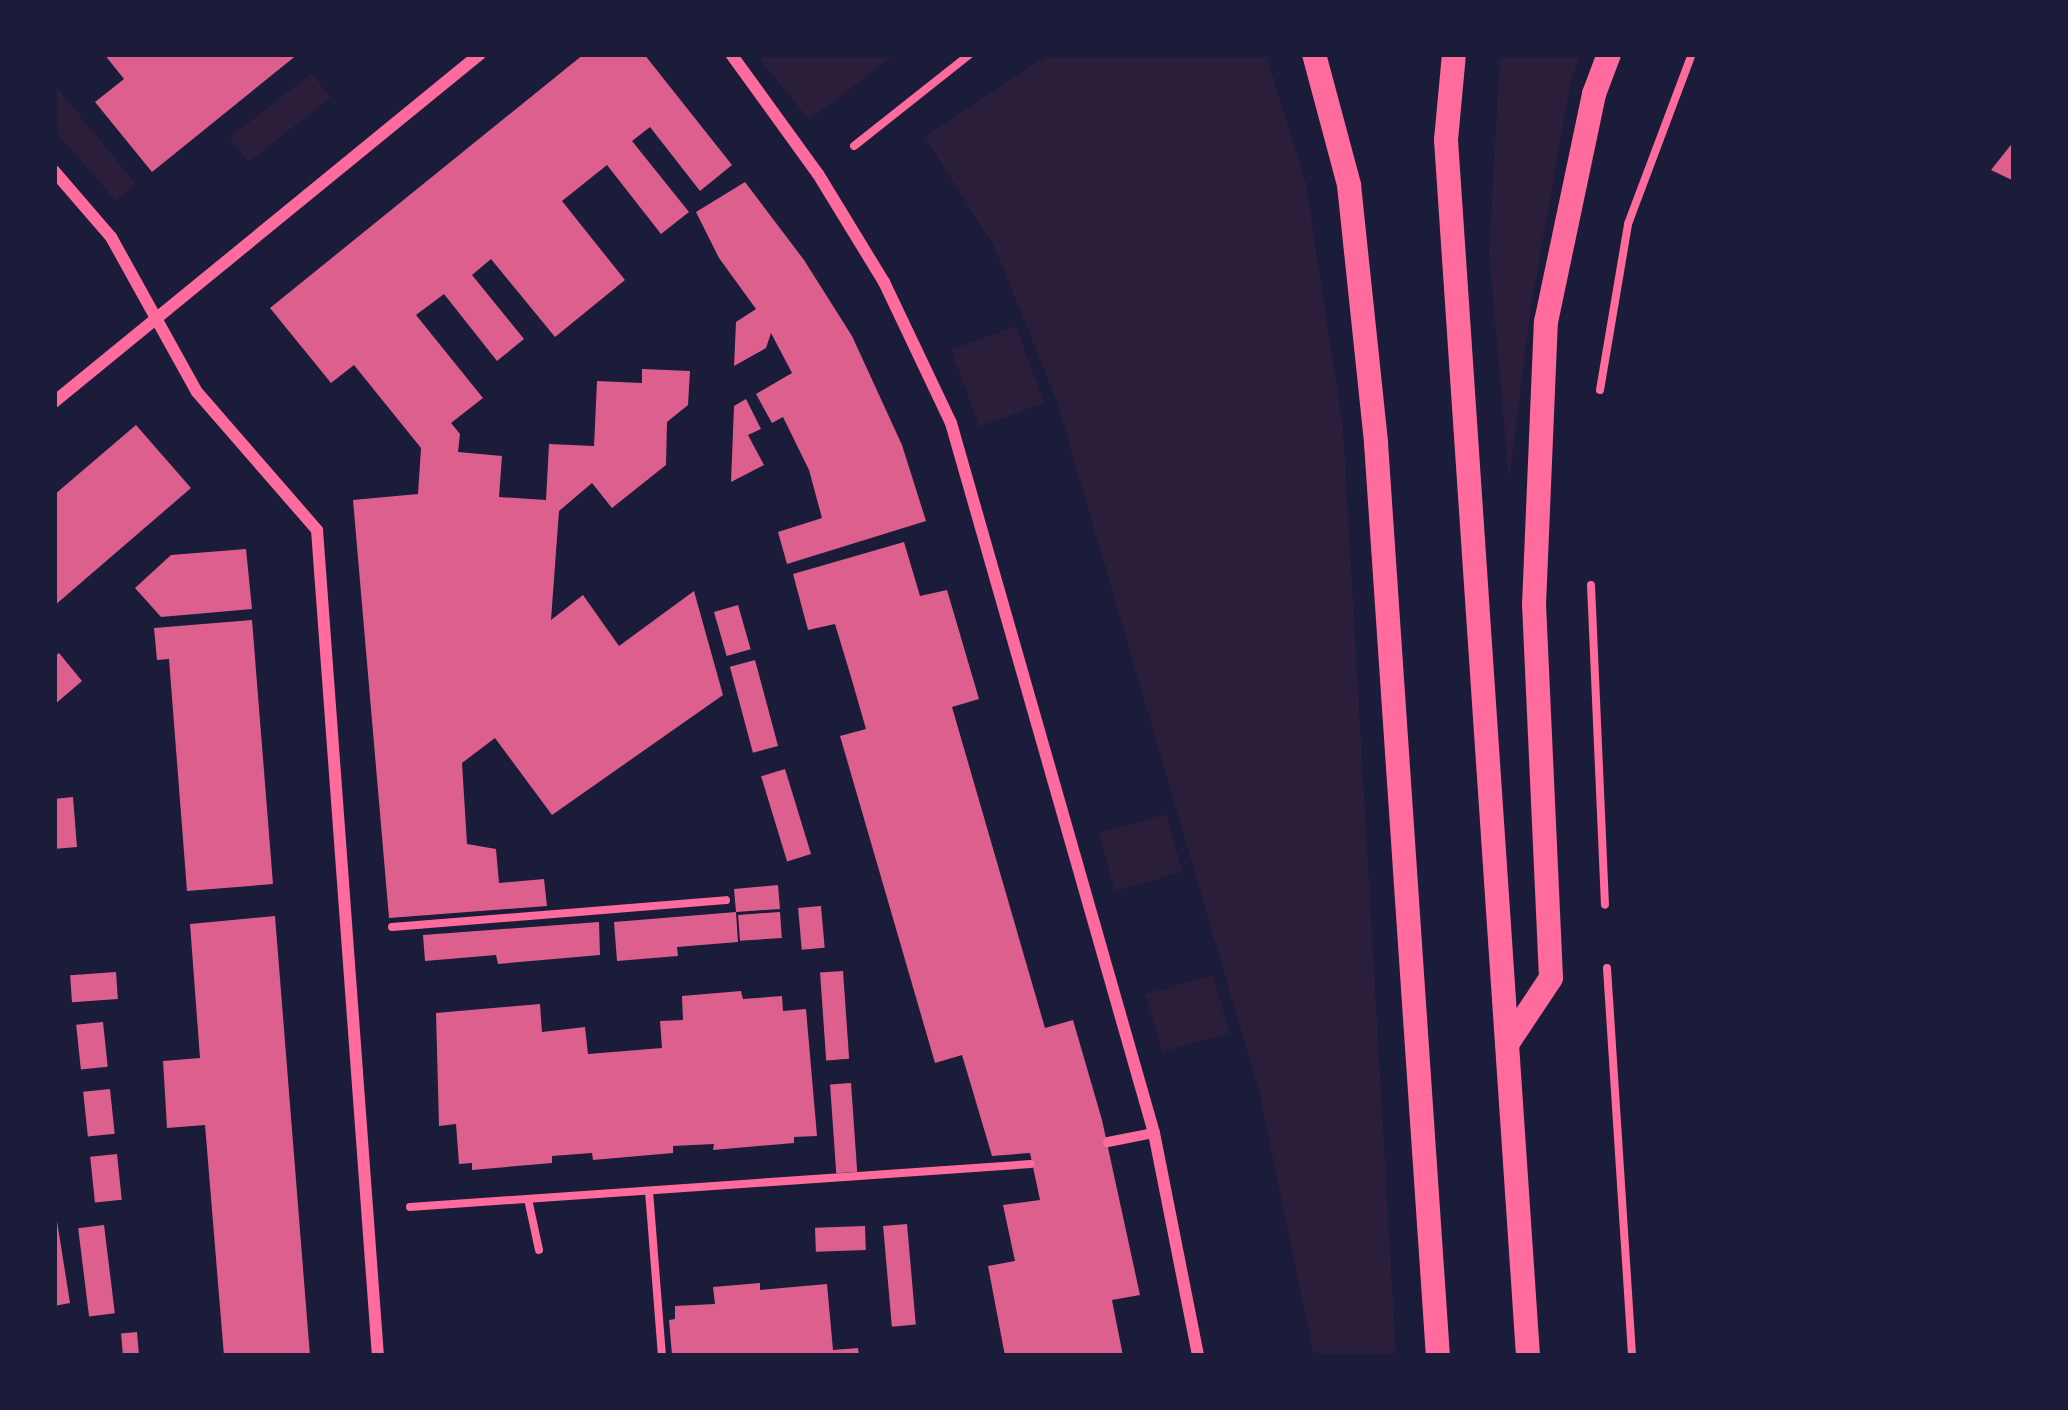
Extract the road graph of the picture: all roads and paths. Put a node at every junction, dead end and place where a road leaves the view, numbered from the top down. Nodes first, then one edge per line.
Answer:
1 (480, 54) edge
2 (731, 54) edge
3 (970, 54) edge
4 (1315, 54) edge
5 (1454, 54) edge
6 (1609, 54) edge
7 (1692, 54) edge
8 (54, 170) edge
9 (818, 174) junction
10 (157, 318) junction
11 (1599, 393) dead end
12 (54, 401) edge
13 (1591, 582) dead end
14 (726, 900) dead end
15 (1605, 918) dead end
16 (344, 931) junction
17 (1607, 962) dead end
18 (1507, 1044) junction
19 (1154, 1133) junction
20 (1108, 1142) dead end
21 (1031, 1164) dead end
22 (649, 1191) junction
23 (528, 1199) junction
24 (366, 1210) junction
25 (539, 1250) dead end
26 (378, 1356) edge
27 (662, 1356) edge
28 (1198, 1356) edge
29 (1438, 1356) edge
30 (1528, 1356) edge
31 (1632, 1356) edge

1 - 10 street
2 - 9 street
3 - 9 path
4 - 29 main road
5 - 18 main road
6 - 18 main road
7 - 11 path
8 - 10 street
9 - 19 street
10 - 12 street
10 - 16 street
13 - 15 path
14 - 16 path
16 - 24 street
17 - 31 path
18 - 30 main road
19 - 20 street
19 - 28 street
21 - 22 path
22 - 23 path
22 - 27 path
23 - 24 path
23 - 25 path
24 - 26 street

